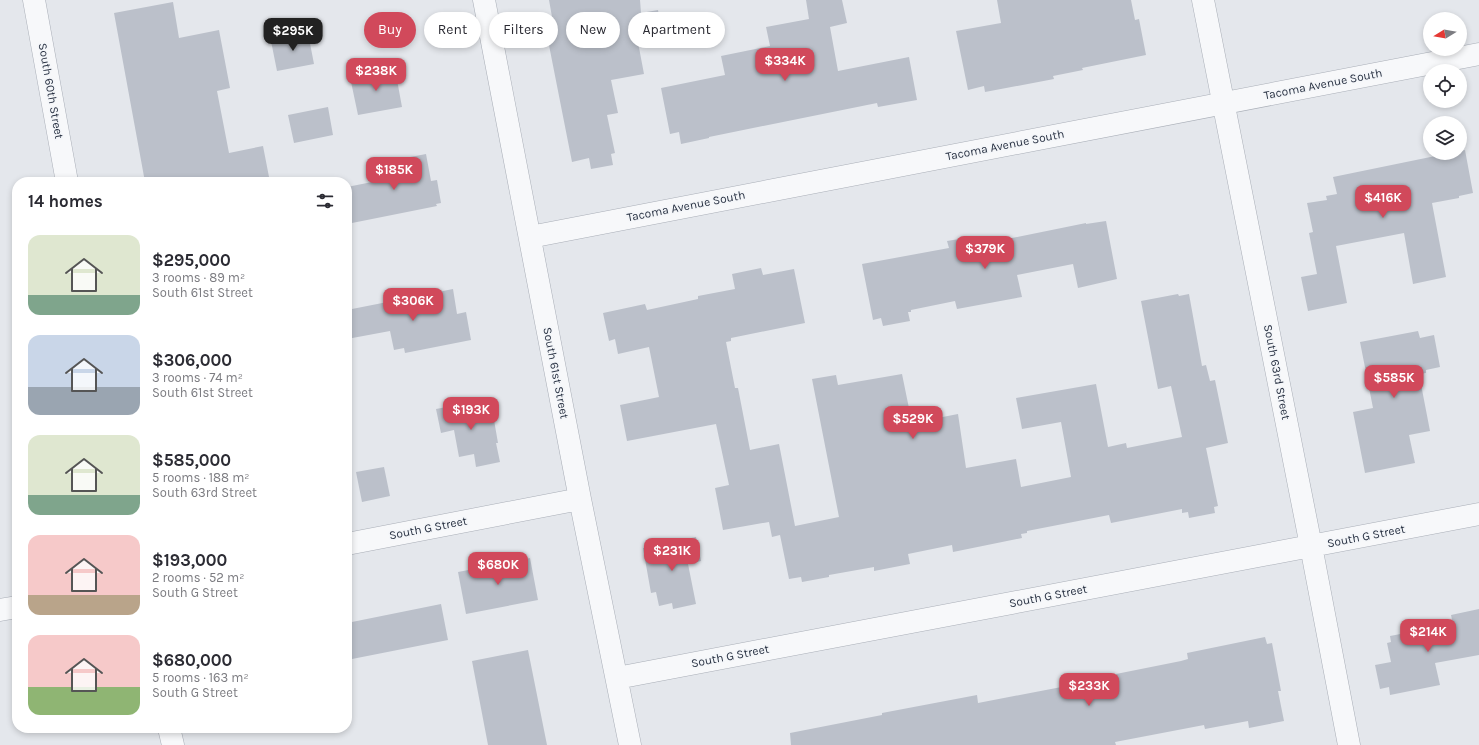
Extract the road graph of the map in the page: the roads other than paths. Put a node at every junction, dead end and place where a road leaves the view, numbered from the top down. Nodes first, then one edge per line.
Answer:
1 (34, 0) edge
2 (484, 0) edge
3 (1203, 0) edge
4 (1479, 54) edge
5 (1224, 103) junction
6 (66, 177) edge
7 (530, 237) junction
8 (580, 499) junction
9 (1479, 514) edge
10 (352, 543) edge
11 (1311, 546) junction
12 (12, 608) edge
13 (0, 610) edge
14 (617, 678) junction
15 (170, 733) edge
16 (172, 745) edge
17 (630, 745) edge
18 (1349, 745) edge

1 - 6 street, South 60th Street
2 - 7 street, South 61st Street
3 - 5 street, South 63rd Street
4 - 5 street, Tacoma Avenue South
5 - 7 street, Tacoma Avenue South
5 - 11 street, South 63rd Street
7 - 8 street, South 61st Street
8 - 10 street, South G Street
8 - 14 street, South 61st Street
9 - 11 street, South G Street
11 - 14 street, South G Street
11 - 18 street, South 63rd Street
12 - 13 street
14 - 17 street, South 61st Street
15 - 16 street

